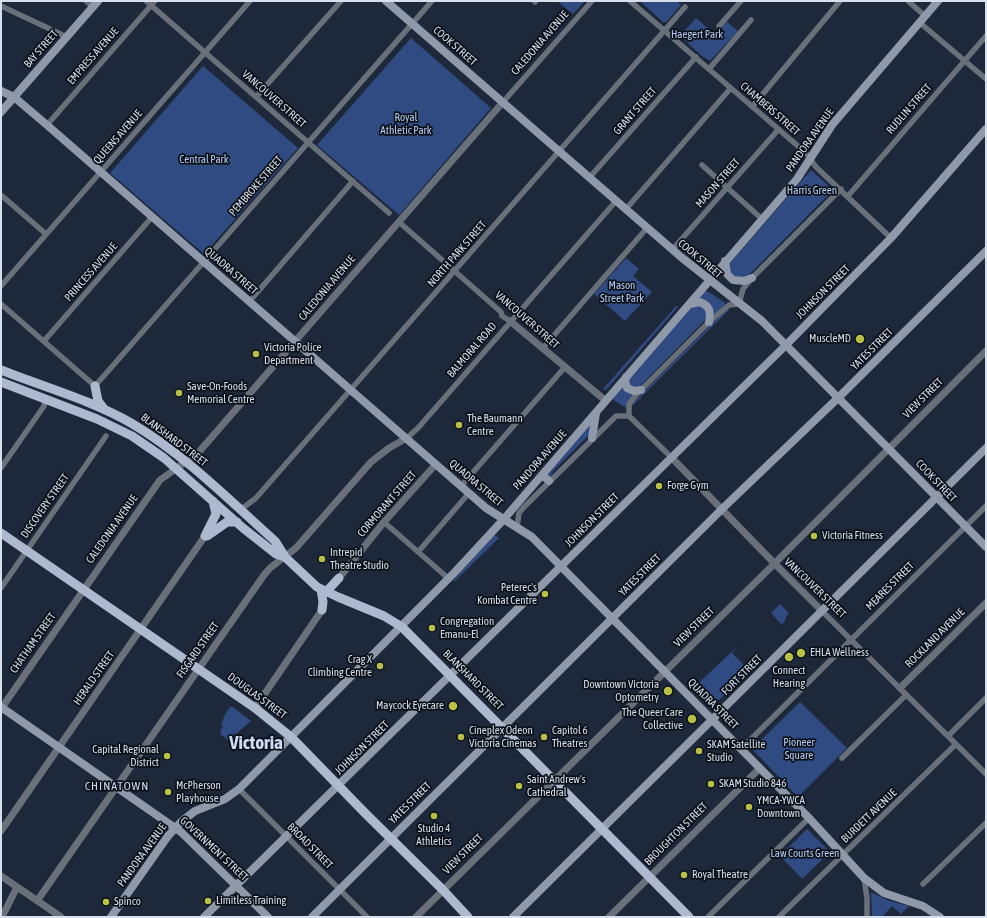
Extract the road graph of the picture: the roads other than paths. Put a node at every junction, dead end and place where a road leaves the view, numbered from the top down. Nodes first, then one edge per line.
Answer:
1 (86, 1) edge
2 (146, 1) edge
3 (250, 1) edge
4 (340, 1) edge
5 (386, 1) edge
6 (432, 1) edge
7 (592, 1) edge
8 (630, 1) edge
9 (640, 1) edge
10 (741, 1) edge
11 (840, 1) edge
12 (908, 1) edge
13 (938, 1) edge
14 (153, 3) edge
15 (96, 4) edge
16 (1, 6) edge
17 (636, 6) junction
18 (685, 7) dead end
19 (925, 16) junction
20 (751, 20) dead end
21 (919, 22) junction
22 (413, 24) junction
23 (719, 26) dead end
24 (665, 30) junction
25 (986, 36) edge
26 (67, 37) junction
27 (204, 53) junction
28 (696, 57) junction
29 (964, 61) junction
30 (709, 69) junction
31 (986, 79) edge
32 (730, 89) junction
33 (1, 91) edge
34 (14, 98) junction
35 (256, 98) junction
36 (503, 102) junction
37 (752, 106) junction
38 (1, 112) edge
39 (47, 125) junction
40 (986, 129) edge
41 (778, 130) junction
42 (309, 143) junction
43 (560, 152) junction
44 (811, 160) junction
45 (702, 165) dead end
46 (101, 172) junction
47 (590, 178) junction
48 (353, 181) junction
49 (728, 188) junction
50 (841, 189) junction
51 (1, 196) edge
52 (848, 196) junction
53 (616, 201) junction
54 (626, 209) junction
55 (389, 213) dead end
56 (152, 217) junction
57 (762, 219) junction
58 (399, 222) junction
59 (647, 228) junction
60 (46, 234) junction
61 (891, 238) junction
62 (672, 250) junction
63 (986, 251) edge
64 (725, 261) junction
65 (204, 262) junction
66 (455, 272) junction
67 (752, 278) junction
68 (709, 281) junction
69 (1, 286) edge
70 (249, 302) junction
71 (1, 304) edge
72 (690, 304) junction
73 (739, 304) junction
74 (510, 321) junction
75 (709, 322) junction
76 (44, 341) junction
77 (296, 342) junction
78 (786, 346) junction
79 (543, 348) junction
80 (986, 351) edge
81 (564, 368) junction
82 (1, 370) edge
83 (626, 377) junction
84 (1, 382) edge
85 (41, 385) junction
86 (95, 386) junction
87 (351, 390) junction
88 (641, 390) junction
89 (838, 398) junction
90 (46, 399) junction
91 (78, 400) junction
92 (606, 401) junction
93 (105, 410) junction
94 (596, 413) junction
95 (629, 416) junction
96 (106, 436) dead end
97 (407, 438) junction
98 (592, 438) junction
99 (888, 448) junction
100 (986, 448) edge
101 (671, 457) junction
102 (186, 463) junction
103 (436, 464) junction
104 (1, 468) edge
105 (176, 469) junction
106 (542, 475) junction
107 (549, 481) junction
108 (461, 486) junction
109 (469, 493) junction
110 (936, 498) junction
111 (213, 501) junction
112 (986, 506) edge
113 (722, 509) junction
114 (240, 510) junction
115 (504, 519) junction
116 (237, 522) junction
117 (384, 522) junction
118 (517, 527) junction
119 (965, 527) junction
120 (1, 533) edge
121 (206, 536) junction
122 (986, 547) edge
123 (27, 550) junction
124 (418, 552) junction
125 (285, 557) junction
126 (774, 564) junction
127 (561, 566) junction
128 (339, 578) joint
129 (449, 579) junction
130 (1, 588) edge
131 (84, 590) junction
132 (330, 593) junction
133 (986, 603) edge
134 (322, 610) junction
135 (822, 611) junction
136 (612, 618) junction
137 (402, 627) junction
138 (141, 629) junction
139 (852, 639) junction
140 (199, 669) junction
141 (665, 671) junction
142 (451, 675) junction
143 (900, 688) junction
144 (906, 695) junction
145 (986, 698) edge
146 (1, 708) edge
147 (255, 708) junction
148 (713, 720) junction
149 (503, 727) junction
150 (948, 736) junction
151 (291, 737) junction
152 (956, 744) junction
153 (59, 747) junction
154 (741, 749) junction
155 (842, 758) dead end
156 (760, 768) junction
157 (986, 774) edge
158 (554, 779) junction
159 (116, 786) junction
160 (338, 786) junction
161 (239, 789) junction
162 (809, 818) junction
163 (986, 823) edge
164 (176, 827) junction
165 (602, 828) junction
166 (1, 831) edge
167 (286, 837) junction
168 (390, 839) junction
169 (843, 855) junction
170 (1, 876) edge
171 (650, 876) junction
172 (864, 878) junction
173 (924, 884) dead end
174 (237, 885) junction
175 (17, 887) junction
176 (340, 890) junction
177 (443, 890) junction
178 (37, 900) junction
179 (2, 917) edge
180 (61, 917) edge
181 (111, 917) edge
182 (204, 917) edge
183 (268, 917) edge
184 (312, 917) edge
185 (367, 917) edge
186 (416, 917) edge
187 (468, 917) edge
188 (514, 917) edge
189 (609, 917) edge
190 (689, 917) edge
191 (708, 917) edge
192 (779, 917) edge
193 (867, 917) edge
194 (940, 917) edge

1 - 15 street
2 - 14 street, VANCOUVER STREET
3 - 27 street, QUEENS AVENUE
4 - 35 street
5 - 22 main road, COOK STREET
6 - 22 street, PEMBROKE STREET
7 - 36 street, CALEDONIA AVENUE
8 - 17 street, CHAMBERS STREET
9 - 17 street
10 - 23 street
11 - 37 street
12 - 19 street
13 - 19 main road, PANDORA AVENUE
14 - 27 street, VANCOUVER STREET
14 - 39 street, EMPRESS AVENUE
15 - 26 main road, BAY STREET
16 - 26 street
17 - 24 street, CHAMBERS STREET
18 - 24 street, NORTH PARK STREET
19 - 21 main road, PANDORA AVENUE
20 - 30 street
21 - 29 street
21 - 44 main road, PANDORA AVENUE
22 - 36 main road, COOK STREET
22 - 42 street, PEMBROKE STREET
24 - 28 street, CHAMBERS STREET
24 - 43 street, NORTH PARK STREET
25 - 29 street, RUDLIN STREET
26 - 34 main road, BAY STREET
27 - 35 street, VANCOUVER STREET
27 - 46 street, QUEENS AVENUE
28 - 30 street, CHAMBERS STREET
28 - 47 street, GRANT STREET
29 - 31 street
29 - 52 street, RUDLIN STREET
30 - 32 street, CHAMBERS STREET
32 - 37 street, CHAMBERS STREET
32 - 54 street
33 - 34 main road, QUADRA STREET
34 - 38 main road, BAY STREET
34 - 39 main road, QUADRA STREET
35 - 42 street, VANCOUVER STREET
36 - 43 main road, COOK STREET
36 - 58 street, CALEDONIA AVENUE
37 - 41 street, CHAMBERS STREET
39 - 46 main road, QUADRA STREET
40 - 61 main road, JOHNSON STREET
41 - 44 street, CHAMBERS STREET
41 - 49 street, MASON STREET
42 - 48 street, VANCOUVER STREET
42 - 65 street, PEMBROKE STREET
43 - 47 main road, COOK STREET
43 - 66 street, NORTH PARK STREET
44 - 50 street, CHAMBERS STREET
44 - 57 main road, PANDORA AVENUE
45 - 49 street
46 - 56 main road, QUADRA STREET
46 - 60 street, QUEENS AVENUE
47 - 53 main road, COOK STREET
48 - 55 street, VANCOUVER STREET
48 - 70 street
49 - 57 street
49 - 62 street, MASON STREET
50 - 52 street, CHAMBERS STREET
50 - 67 street
51 - 60 street
52 - 61 street, CHAMBERS STREET
53 - 54 main road, COOK STREET
53 - 74 street, BALMORAL ROAD
54 - 59 main road, COOK STREET
56 - 65 main road, QUADRA STREET
56 - 76 street, PRINCESS AVENUE
57 - 64 main road, PANDORA AVENUE
58 - 66 street, VANCOUVER STREET
58 - 77 street, CALEDONIA AVENUE
59 - 62 main road, COOK STREET
59 - 79 street
60 - 69 street, QUEENS AVENUE
61 - 78 main road, JOHNSON STREET
62 - 68 main road, COOK STREET
63 - 89 main road, YATES STREET
64 - 67 main road
64 - 68 main road, PANDORA AVENUE
65 - 70 main road, QUADRA STREET
65 - 86 street, PEMBROKE STREET
66 - 74 street, VANCOUVER STREET
66 - 87 street, NORTH PARK STREET
67 - 73 street
68 - 72 main road, PANDORA AVENUE
68 - 73 main road, COOK STREET
70 - 77 main road, QUADRA STREET
71 - 76 street
72 - 75 main road
72 - 83 main road, PANDORA AVENUE
73 - 75 street
73 - 78 main road, COOK STREET
74 - 79 street, VANCOUVER STREET
74 - 97 street, BALMORAL ROAD
75 - 88 street
76 - 86 street
77 - 87 main road, QUADRA STREET
77 - 102 street, CALEDONIA AVENUE
78 - 89 main road, COOK STREET
78 - 101 main road, JOHNSON STREET
79 - 81 street, VANCOUVER STREET
80 - 99 street, VIEW STREET
81 - 92 street, VANCOUVER STREET
81 - 108 street
82 - 85 main road, BLANSHARD STREET
83 - 88 main road
83 - 92 main road, PANDORA AVENUE
84 - 90 main road, BLANSHARD STREET
85 - 90 main road
85 - 91 main road, BLANSHARD STREET
86 - 91 main road
86 - 93 main road
87 - 97 main road, QUADRA STREET
87 - 114 street, NORTH PARK STREET
88 - 95 street
89 - 99 main road, COOK STREET
89 - 113 main road, YATES STREET
90 - 104 street
90 - 105 main road, BLANSHARD STREET
91 - 93 main road, BLANSHARD STREET
92 - 94 main road, PANDORA AVENUE
93 - 102 main road, BLANSHARD STREET
94 - 98 main road
94 - 106 main road, PANDORA AVENUE
95 - 98 street, PANDORA AVENUE
95 - 101 street, VANCOUVER STREET
96 - 123 street, DISCOVERY STREET
97 - 103 main road, QUADRA STREET
97 - 125 street, FISGARD STREET
98 - 107 street, PANDORA AVENUE
99 - 110 main road, COOK STREET
99 - 126 street, VIEW STREET
100 - 110 main road, FORT STREET
101 - 113 street, VANCOUVER STREET
101 - 127 main road, JOHNSON STREET
102 - 105 street, CALEDONIA AVENUE
102 - 114 main road, BLANSHARD STREET
103 - 108 main road, QUADRA STREET
103 - 117 street, CORMORANT STREET
105 - 111 main road, BLANSHARD STREET
105 - 131 street, CALEDONIA AVENUE
106 - 107 main road
106 - 115 main road, PANDORA AVENUE
107 - 118 street, PANDORA AVENUE
108 - 109 main road, QUADRA STREET
109 - 115 main road, QUADRA STREET
109 - 124 street
110 - 119 main road, COOK STREET
110 - 135 main road, FORT STREET
111 - 116 main road, BLANSHARD STREET
111 - 121 main road
112 - 119 street, MEARES STREET
113 - 126 street, VANCOUVER STREET
113 - 136 main road, YATES STREET
114 - 125 main road, BLANSHARD STREET
115 - 118 main road, QUADRA STREET
115 - 129 main road, PANDORA AVENUE
116 - 121 main road
116 - 125 main road, BLANSHARD STREET
117 - 124 street
117 - 128 street, CORMORANT STREET
118 - 127 main road, QUADRA STREET
119 - 122 main road, COOK STREET
119 - 139 street, MEARES STREET
120 - 123 main road, DOUGLAS STREET
121 - 138 street, HERALD STREET
123 - 130 street, DISCOVERY STREET
123 - 131 main road, DOUGLAS STREET
124 - 129 street
125 - 132 main road, BLANSHARD STREET
125 - 140 street, FISGARD STREET
126 - 135 street, VANCOUVER STREET
126 - 141 street, VIEW STREET
127 - 136 main road, QUADRA STREET
127 - 142 main road, JOHNSON STREET
128 - 132 main road
129 - 137 main road, PANDORA AVENUE
131 - 138 main road, DOUGLAS STREET
131 - 146 street, CHATHAM STREET
132 - 134 main road
132 - 134 main road
132 - 137 main road, BLANSHARD STREET
133 - 143 street, ROCKLAND AVENUE
134 - 147 street
135 - 139 street, VANCOUVER STREET
135 - 148 main road, FORT STREET
136 - 141 main road, QUADRA STREET
136 - 149 main road, YATES STREET
137 - 142 main road, BLANSHARD STREET
137 - 151 main road, PANDORA AVENUE
138 - 140 main road, DOUGLAS STREET
138 - 153 street, HERALD STREET
139 - 143 street, VANCOUVER STREET
139 - 154 street, MEARES STREET
140 - 147 main road, DOUGLAS STREET
140 - 159 street, FISGARD STREET
141 - 148 main road, QUADRA STREET
141 - 158 street, VIEW STREET
142 - 149 main road, BLANSHARD STREET
142 - 160 main road, JOHNSON STREET
143 - 144 street, VANCOUVER STREET
144 - 150 street, VANCOUVER STREET
144 - 155 street
145 - 150 street
146 - 153 main road, GOVERNMENT STREET
147 - 151 main road, DOUGLAS STREET
148 - 154 main road, QUADRA STREET
148 - 165 main road, FORT STREET
149 - 158 main road, BLANSHARD STREET
149 - 168 main road, YATES STREET
150 - 152 street, VANCOUVER STREET
151 - 160 main road, DOUGLAS STREET
151 - 161 main road, PANDORA AVENUE
152 - 157 street, VANCOUVER STREET
152 - 169 street, BURDETT AVENUE
153 - 159 main road, GOVERNMENT STREET
153 - 166 street, HERALD STREET
154 - 156 main road, QUADRA STREET
156 - 162 main road, QUADRA STREET
156 - 171 street, BROUGHTON STREET
158 - 165 main road, BLANSHARD STREET
158 - 177 street, VIEW STREET
159 - 164 main road, GOVERNMENT STREET
159 - 178 street, FISGARD STREET
160 - 167 main road, JOHNSON STREET
160 - 168 main road, DOUGLAS STREET
161 - 164 main road, PANDORA AVENUE
161 - 167 street, BROAD STREET
162 - 169 main road, QUADRA STREET
162 - 191 street
163 - 173 street
164 - 174 main road, GOVERNMENT STREET
164 - 181 main road, PANDORA AVENUE
165 - 171 main road, BLANSHARD STREET
165 - 188 main road, FORT STREET
167 - 174 main road, JOHNSON STREET
167 - 176 street, BROAD STREET
168 - 176 main road, YATES STREET
168 - 177 main road, DOUGLAS STREET
169 - 172 main road, QUADRA STREET
169 - 192 street, BURDETT AVENUE
170 - 175 street
171 - 189 street, BROUGHTON STREET
171 - 190 main road, BLANSHARD STREET
172 - 193 street
172 - 194 main road, QUADRA STREET
174 - 182 main road, JOHNSON STREET
174 - 183 main road, GOVERNMENT STREET
175 - 178 street
175 - 179 street
176 - 184 main road, YATES STREET
176 - 185 street, BROAD STREET
177 - 186 street, VIEW STREET
177 - 187 main road, DOUGLAS STREET
178 - 180 street

